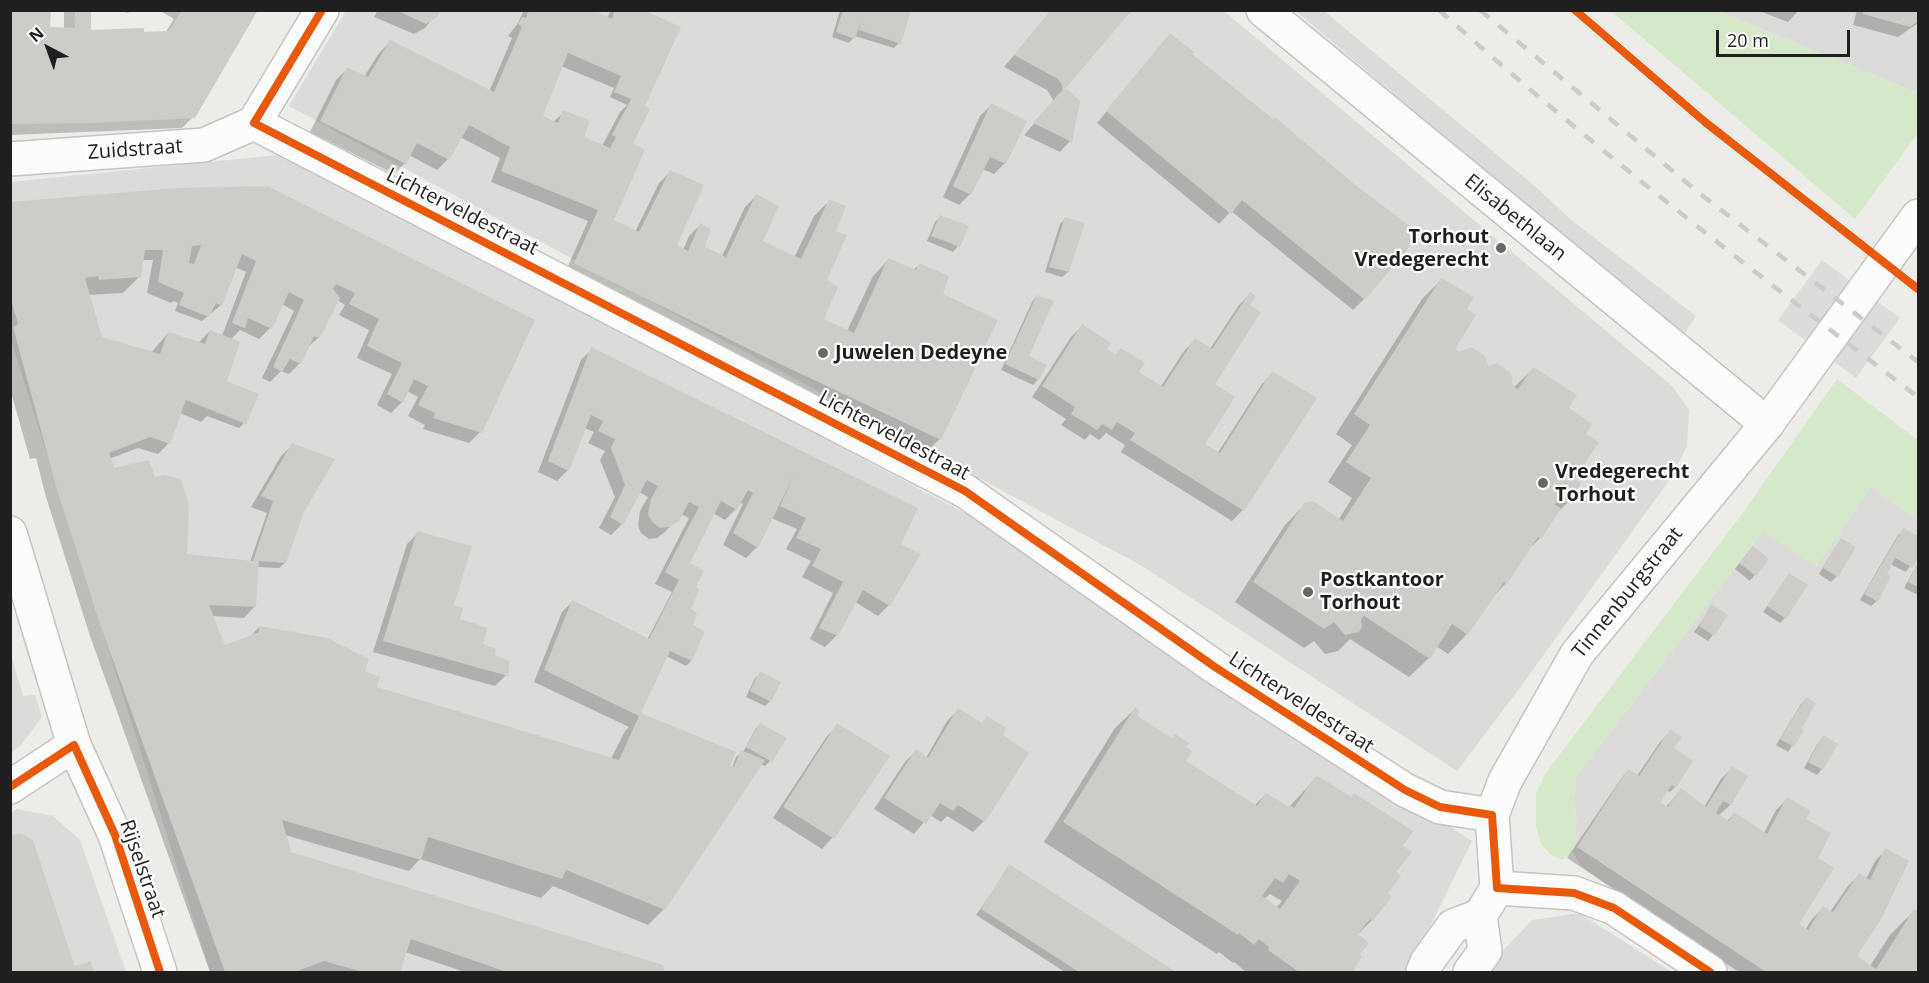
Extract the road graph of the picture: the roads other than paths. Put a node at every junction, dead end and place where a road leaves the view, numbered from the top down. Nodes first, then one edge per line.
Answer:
1 (322, 10) edge
2 (1263, 10) edge
3 (254, 123) junction
4 (10, 159) edge
5 (1918, 216) edge
6 (1767, 424) junction
7 (10, 533) edge
8 (74, 745) junction
9 (10, 787) edge
10 (1492, 815) junction
11 (1497, 888) junction
12 (1480, 916) junction
13 (160, 972) edge
14 (1424, 972) edge
15 (1470, 972) edge
16 (1710, 972) edge

1 - 3 street
2 - 6 street, Elisabethlaan
3 - 4 street, Zuidstraat
3 - 10 street, Lichterveldestraat
5 - 6 street, Tinnenburgstraat
6 - 10 street, Tinnenburgstraat
7 - 8 street, Rijselstraat
8 - 9 street
8 - 13 street, Rijselstraat
10 - 11 street, Tinnenburgstraat
11 - 12 street
11 - 16 street
12 - 14 street
12 - 15 street

